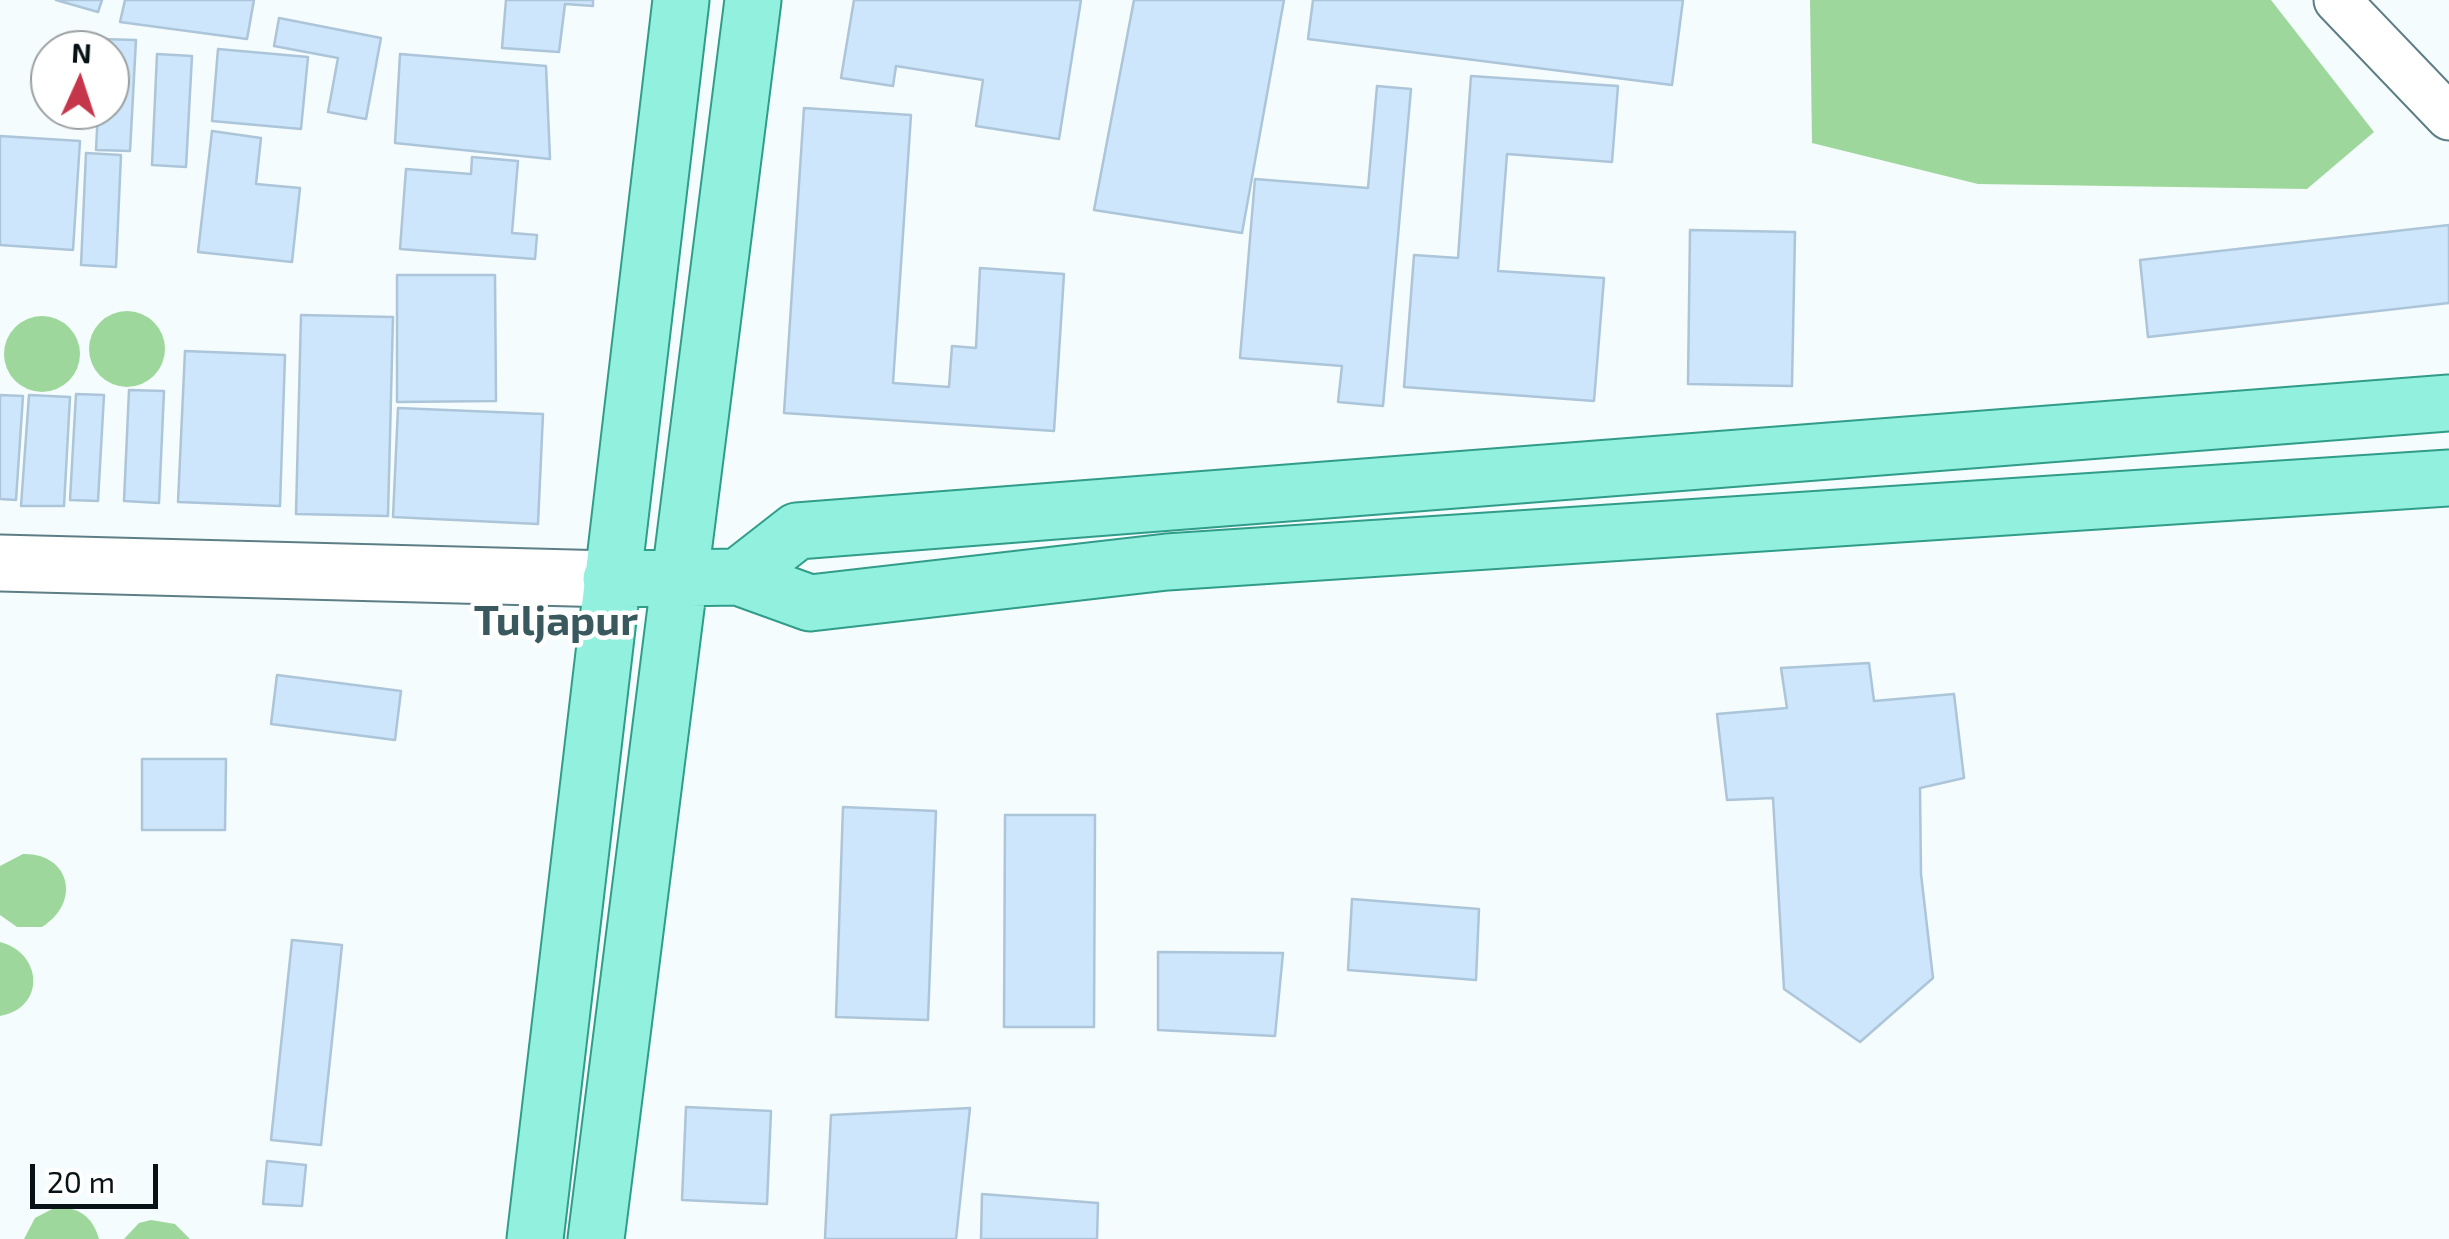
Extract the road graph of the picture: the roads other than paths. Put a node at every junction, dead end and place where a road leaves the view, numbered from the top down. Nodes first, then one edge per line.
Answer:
1 (2337, 0) edge
2 (679, 20) edge
3 (750, 22) edge
4 (2449, 117) edge
5 (2449, 403) edge
6 (2449, 478) edge
7 (0, 563) edge
8 (611, 578) junction
9 (678, 578) junction
10 (738, 578) junction
11 (543, 1169) junction
12 (602, 1177) junction
13 (535, 1239) edge
14 (596, 1239) edge

1 - 4 street
2 - 3 main road
2 - 8 main road
3 - 9 main road
5 - 10 main road
6 - 10 main road
7 - 8 street
8 - 9 main road
8 - 11 main road
9 - 10 main road
9 - 12 main road
11 - 12 main road
11 - 13 main road
12 - 14 main road

